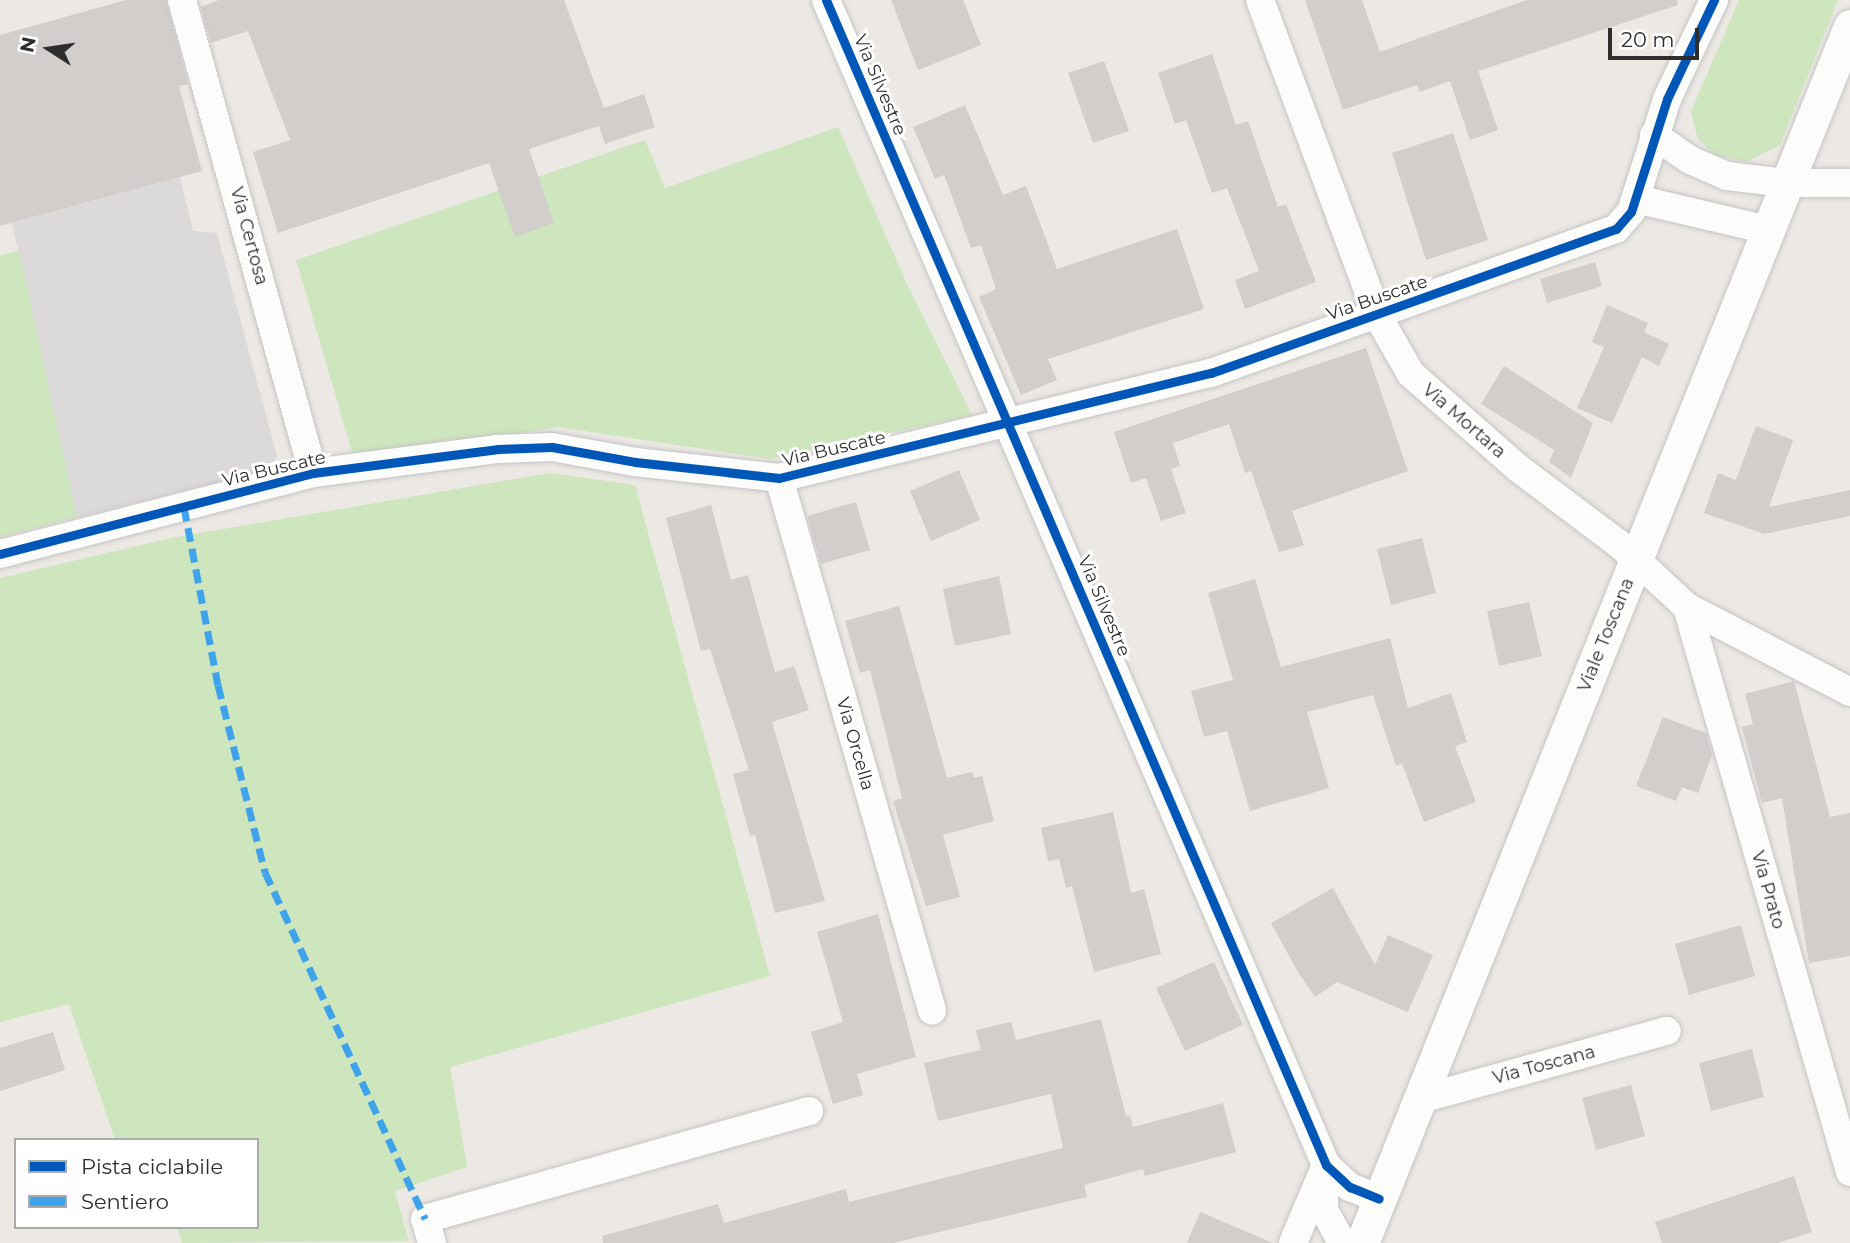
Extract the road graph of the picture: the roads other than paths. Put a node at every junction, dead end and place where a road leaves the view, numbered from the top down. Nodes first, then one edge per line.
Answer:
1 (825, 0) edge
2 (1260, 0) edge
3 (1714, 0) edge
4 (186, 1) edge
5 (1850, 26) edge
6 (1654, 135) junction
7 (1787, 183) junction
8 (1850, 183) edge
9 (1636, 199) junction
10 (1768, 230) junction
11 (1377, 315) junction
12 (1009, 422) junction
13 (313, 473) junction
14 (779, 478) junction
15 (0, 554) edge
16 (1636, 561) junction
17 (1687, 607) junction
18 (1850, 692) edge
19 (932, 1010) dead end
20 (1667, 1031) dead end
21 (1421, 1099) junction
22 (808, 1111) dead end
23 (1326, 1166) junction
24 (1850, 1172) edge
25 (1380, 1199) junction
26 (428, 1231) edge
27 (1293, 1243) edge
28 (1342, 1243) edge
29 (1362, 1243) edge

1 - 12 street, Via Silvestre
2 - 11 street, Via Mortara
3 - 6 street
4 - 13 street, Via Certosa
5 - 7 street, Viale Toscana
6 - 7 street
6 - 9 street
7 - 8 street
7 - 10 street, Viale Toscana
9 - 10 street
9 - 11 street, Via Buscate
10 - 16 street, Viale Toscana
11 - 12 street, Via Buscate
11 - 16 street, Via Mortara
12 - 14 street, Via Buscate
12 - 23 street, Via Silvestre
13 - 14 street, Via Buscate
13 - 15 street, Via Buscate
14 - 19 street, Via Orcella
16 - 17 street, Via Mortara
16 - 21 street, Viale Toscana
17 - 18 street, Via Mortara
17 - 24 street, Via Prato
20 - 21 street, Via Toscana
21 - 25 street, Viale Toscana
22 - 26 street
23 - 25 street, Via Silvestre
23 - 27 street
23 - 28 street, Via Silvestre
25 - 29 street, Viale Toscana

